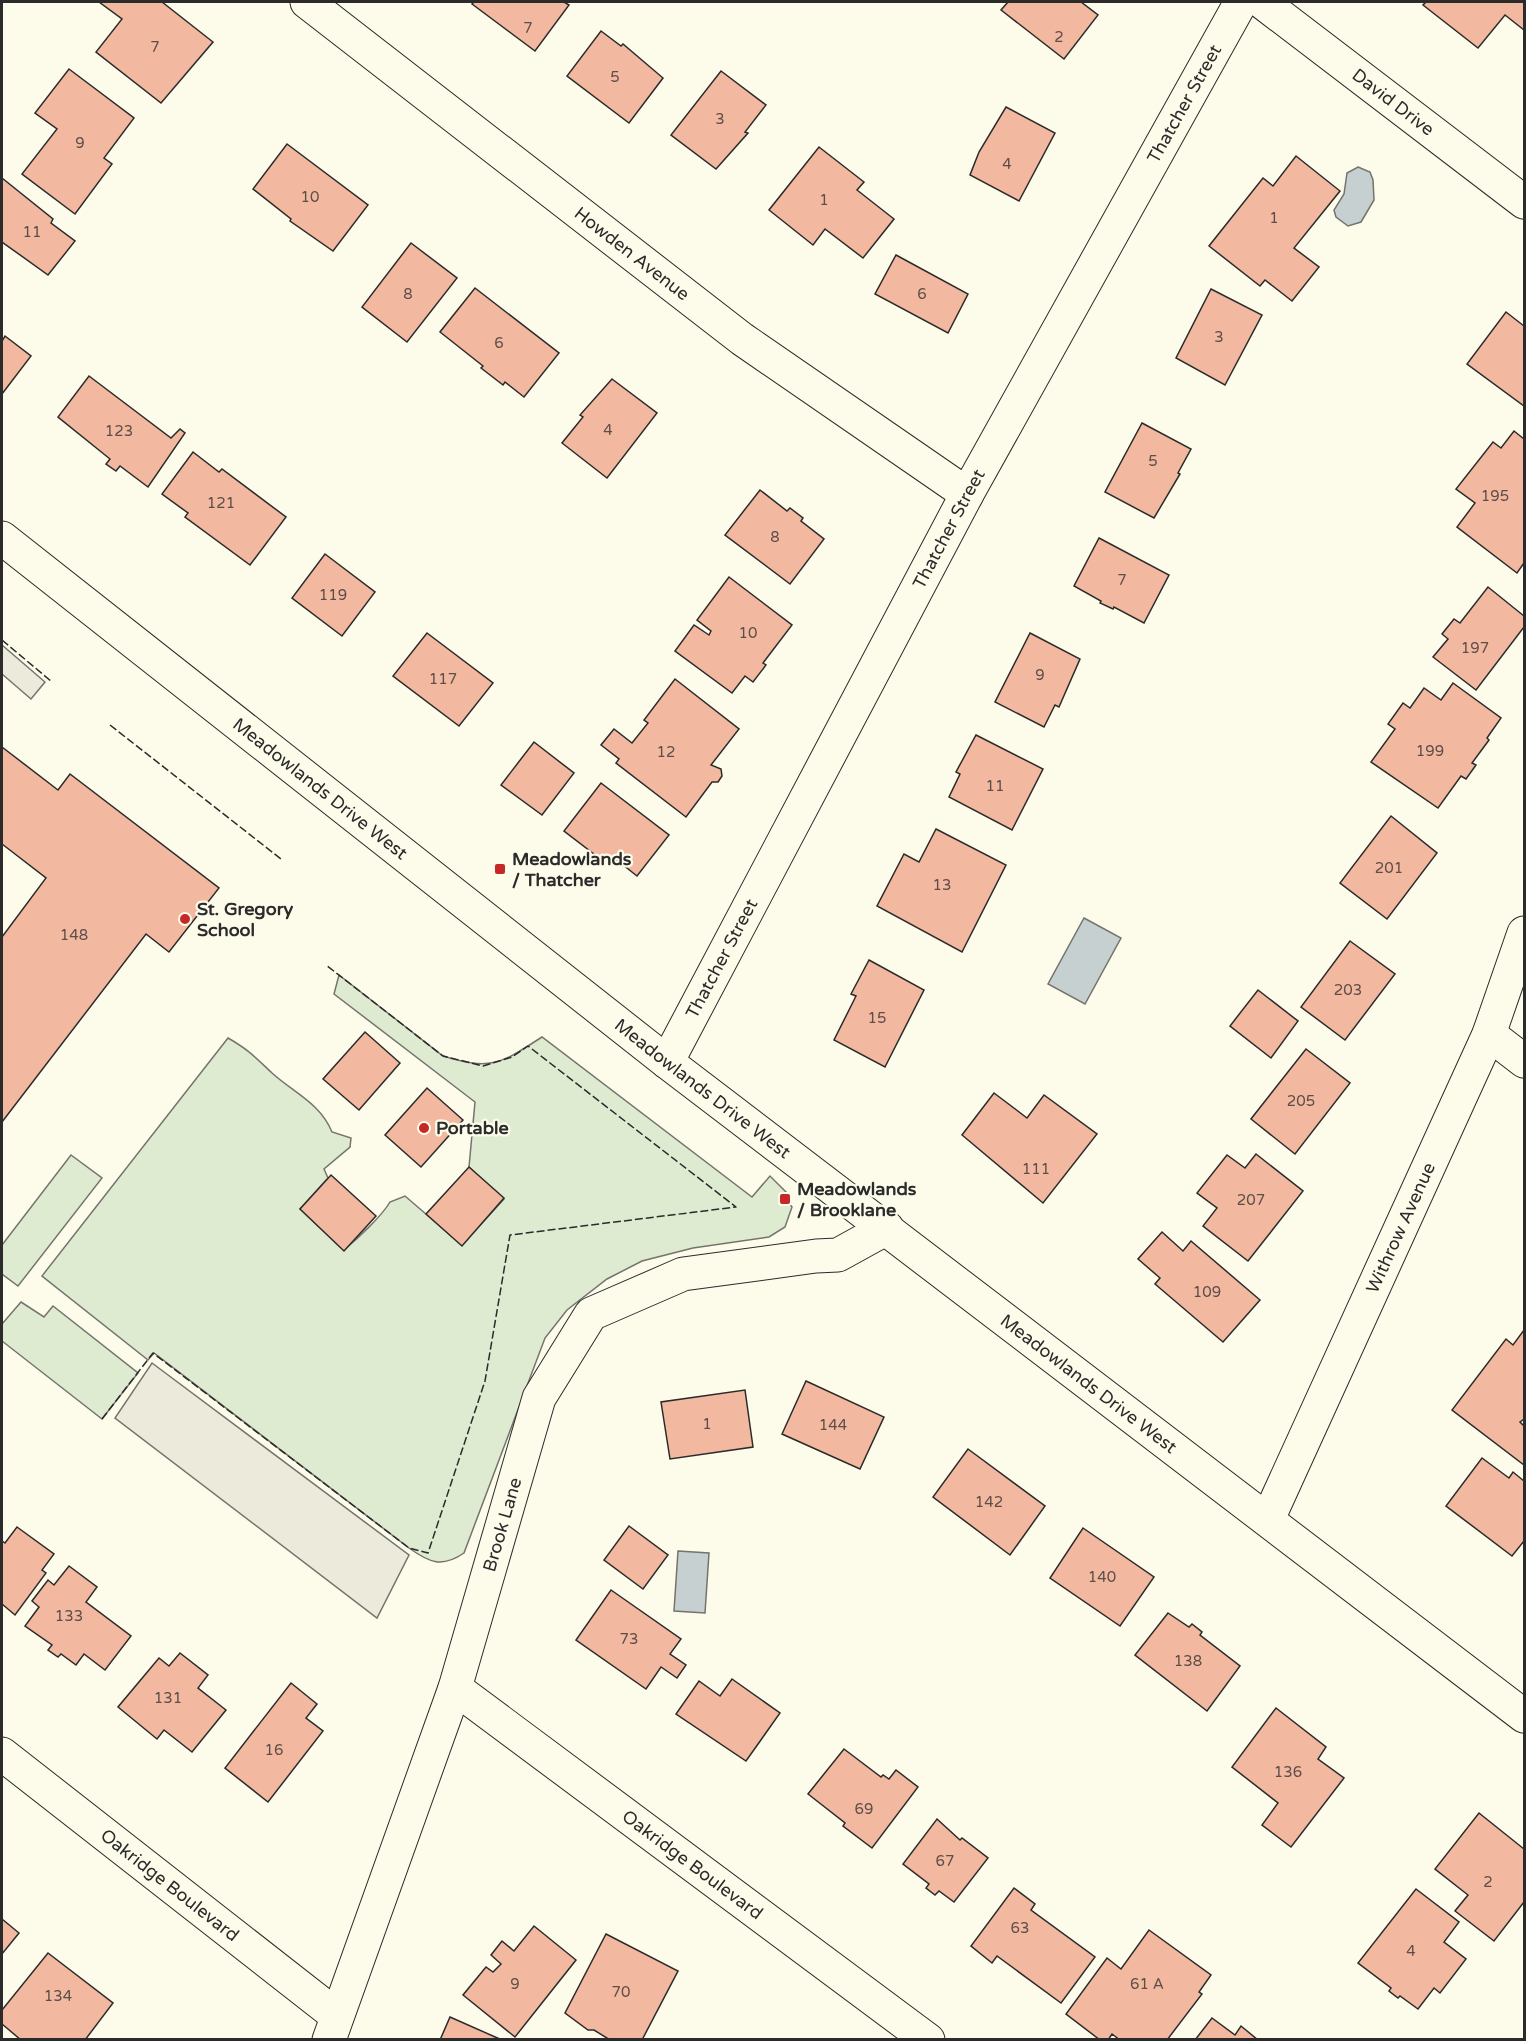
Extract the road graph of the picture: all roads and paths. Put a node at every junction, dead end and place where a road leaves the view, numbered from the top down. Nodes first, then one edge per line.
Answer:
1 (307, 2) edge
2 (1241, 2) edge
3 (1262, 2) edge
4 (1524, 202) edge
5 (967, 494) junction
6 (2, 538) edge
7 (1524, 933) edge
8 (1489, 1034) junction
9 (1524, 1061) edge
10 (667, 1062) junction
11 (887, 1228) junction
12 (1268, 1519) junction
13 (455, 1688) junction
14 (1524, 1716) edge
15 (2, 1754) edge
16 (333, 2028) edge
17 (928, 2040) edge

1 - 5 street, Howden Avenue
2 - 5 street, Thatcher Street
3 - 4 street, David Drive
5 - 10 street, Thatcher Street
6 - 10 street, Meadowlands Drive West
7 - 8 street, Withrow Avenue
8 - 9 street
8 - 12 street, Withrow Avenue
10 - 11 street, Meadowlands Drive West
11 - 12 street, Meadowlands Drive West
11 - 13 street, Brook Lane
12 - 14 street, Meadowlands Drive West
13 - 16 street, Brook Lane
13 - 17 street, Oakridge Boulevard
15 - 16 street, Oakridge Boulevard

